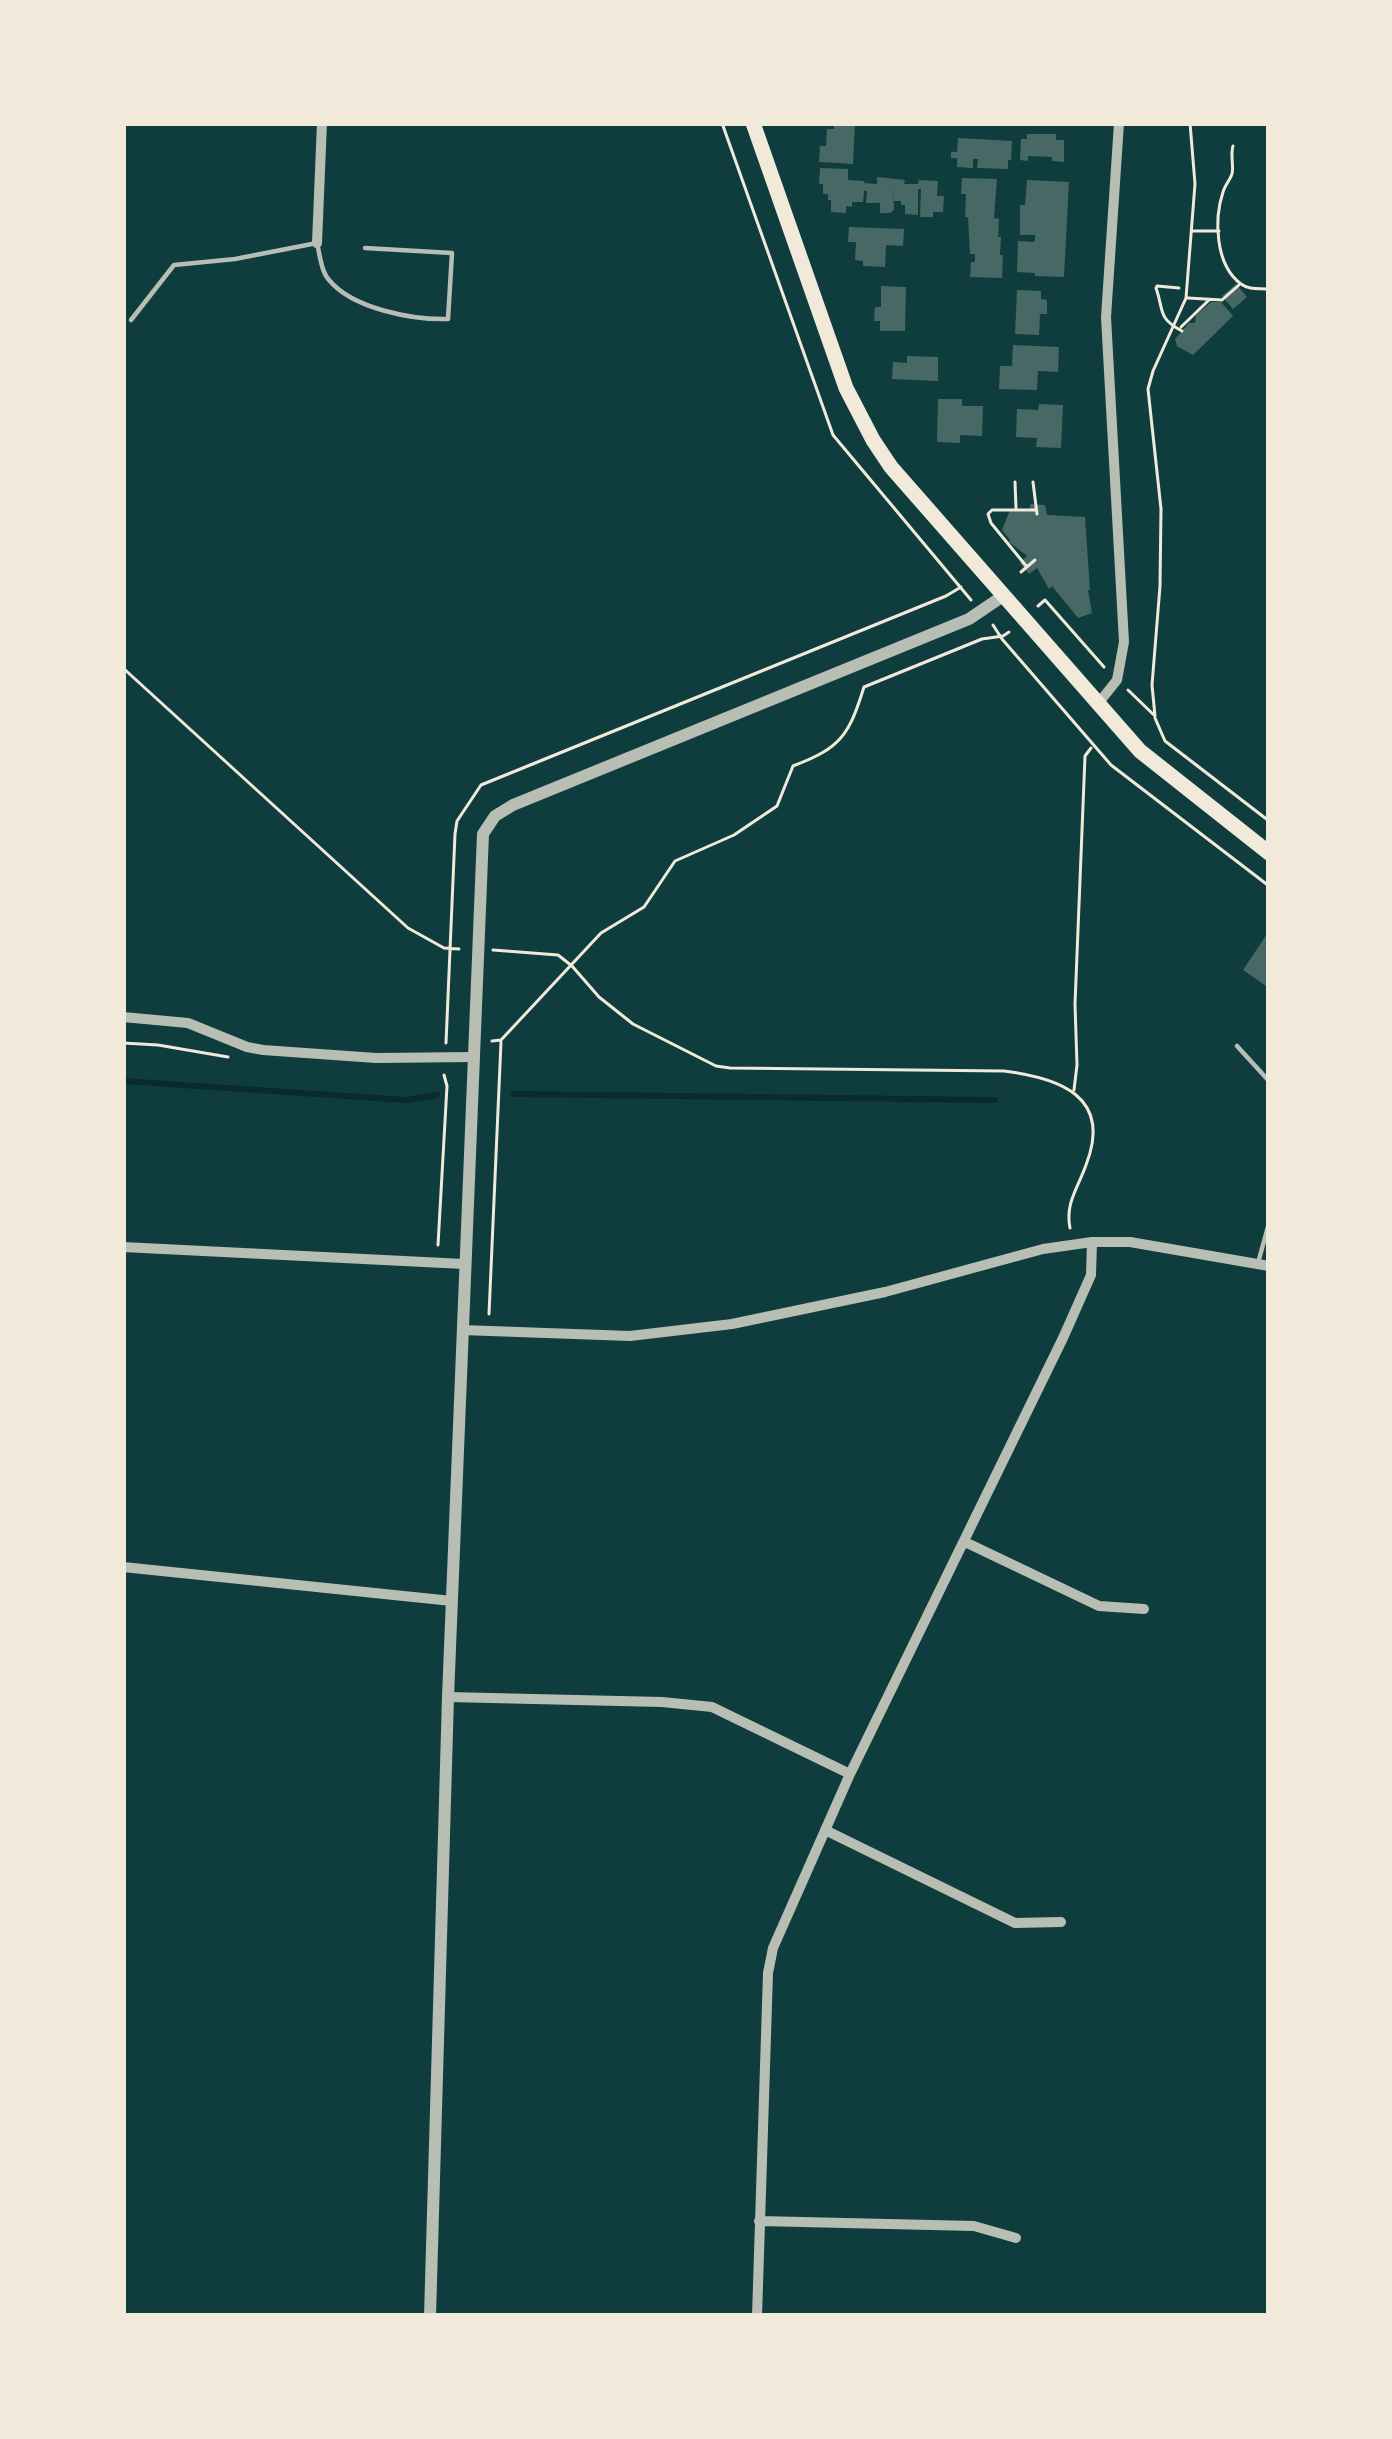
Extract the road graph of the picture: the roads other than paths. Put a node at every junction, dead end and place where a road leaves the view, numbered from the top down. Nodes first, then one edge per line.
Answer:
1 (322, 123) edge
2 (753, 123) edge
3 (1119, 123) edge
4 (317, 243) junction
5 (365, 248) dead end
6 (130, 320) dead end
7 (1003, 596) junction
8 (1097, 705) junction
9 (1269, 853) edge
10 (123, 1017) edge
11 (1237, 1046) dead end
12 (474, 1057) junction
13 (1269, 1081) edge
14 (1269, 1223) edge
15 (1092, 1242) junction
16 (123, 1247) edge
17 (464, 1264) junction
18 (1263, 1264) edge
19 (462, 1330) junction
20 (965, 1542) junction
21 (123, 1568) edge
22 (452, 1601) junction
23 (1144, 1609) dead end
24 (448, 1697) junction
25 (850, 1774) junction
26 (825, 1830) junction
27 (1061, 1922) dead end
28 (759, 2221) junction
29 (1016, 2238) dead end
30 (430, 2316) edge
31 (757, 2316) edge

1 - 4 street
2 - 7 main road
3 - 8 street
4 - 5 lane
4 - 6 lane
7 - 8 main road
7 - 12 street
8 - 9 main road
10 - 12 street
11 - 13 lane
12 - 17 street
14 - 18 lane
15 - 18 street
15 - 19 street
15 - 20 street
16 - 17 street
17 - 19 street
19 - 22 street
20 - 23 street
20 - 25 street
21 - 22 street
22 - 24 street
24 - 25 street
24 - 30 street
25 - 26 street
26 - 27 street
26 - 28 street
28 - 29 street
28 - 31 street

